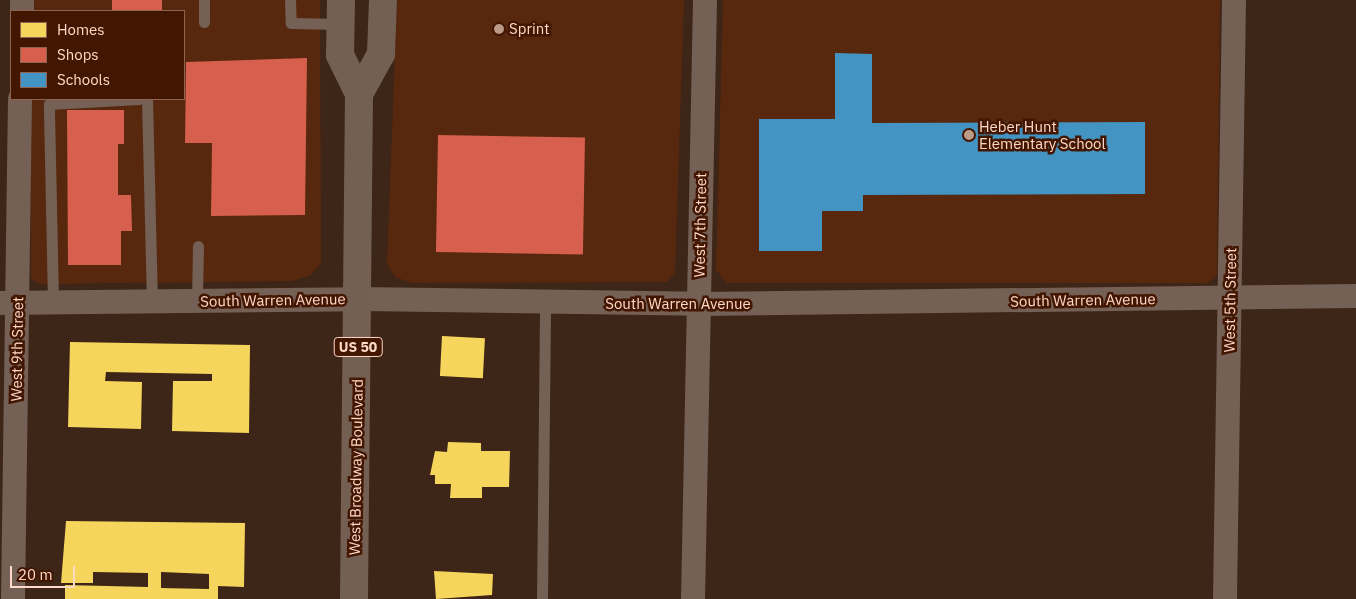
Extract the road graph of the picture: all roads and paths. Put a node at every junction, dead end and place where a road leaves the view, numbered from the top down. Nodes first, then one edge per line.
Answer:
1 (204, 0) edge
2 (290, 0) edge
3 (383, 0) edge
4 (705, 0) edge
5 (1234, 0) edge
6 (340, 12) edge
7 (204, 22) dead end
8 (359, 94) junction
9 (20, 100) edge
10 (121, 100) edge
11 (147, 100) edge
12 (198, 246) dead end
13 (1356, 296) edge
14 (1230, 298) junction
15 (359, 299) junction
16 (197, 301) junction
17 (53, 302) junction
18 (152, 302) junction
19 (9, 303) edge
20 (544, 303) junction
21 (699, 304) junction
22 (13, 599) edge
23 (354, 599) edge
24 (542, 599) edge
25 (693, 599) edge
26 (1225, 599) edge

1 - 7 lane
2 - 6 lane
3 - 8 highway, West Broadway Boulevard / US 50
4 - 21 street, West 7th Street
5 - 14 street, West 5th Street
6 - 8 highway, West Broadway Boulevard / US 50
8 - 15 highway, West Broadway Boulevard / US 50
9 - 19 street, West 9th Street
10 - 17 lane
11 - 18 lane
12 - 16 lane
13 - 14 street, South Warren Avenue
14 - 21 street, South Warren Avenue
14 - 26 street, West 5th Street
15 - 16 street, South Warren Avenue
15 - 20 street, South Warren Avenue
15 - 23 highway, West Broadway Boulevard / US 50
16 - 18 street, South Warren Avenue
17 - 18 street, South Warren Avenue
17 - 19 street, South Warren Avenue
19 - 22 street, West 9th Street
20 - 21 street, South Warren Avenue
20 - 24 lane
21 - 25 street, West 7th Street

